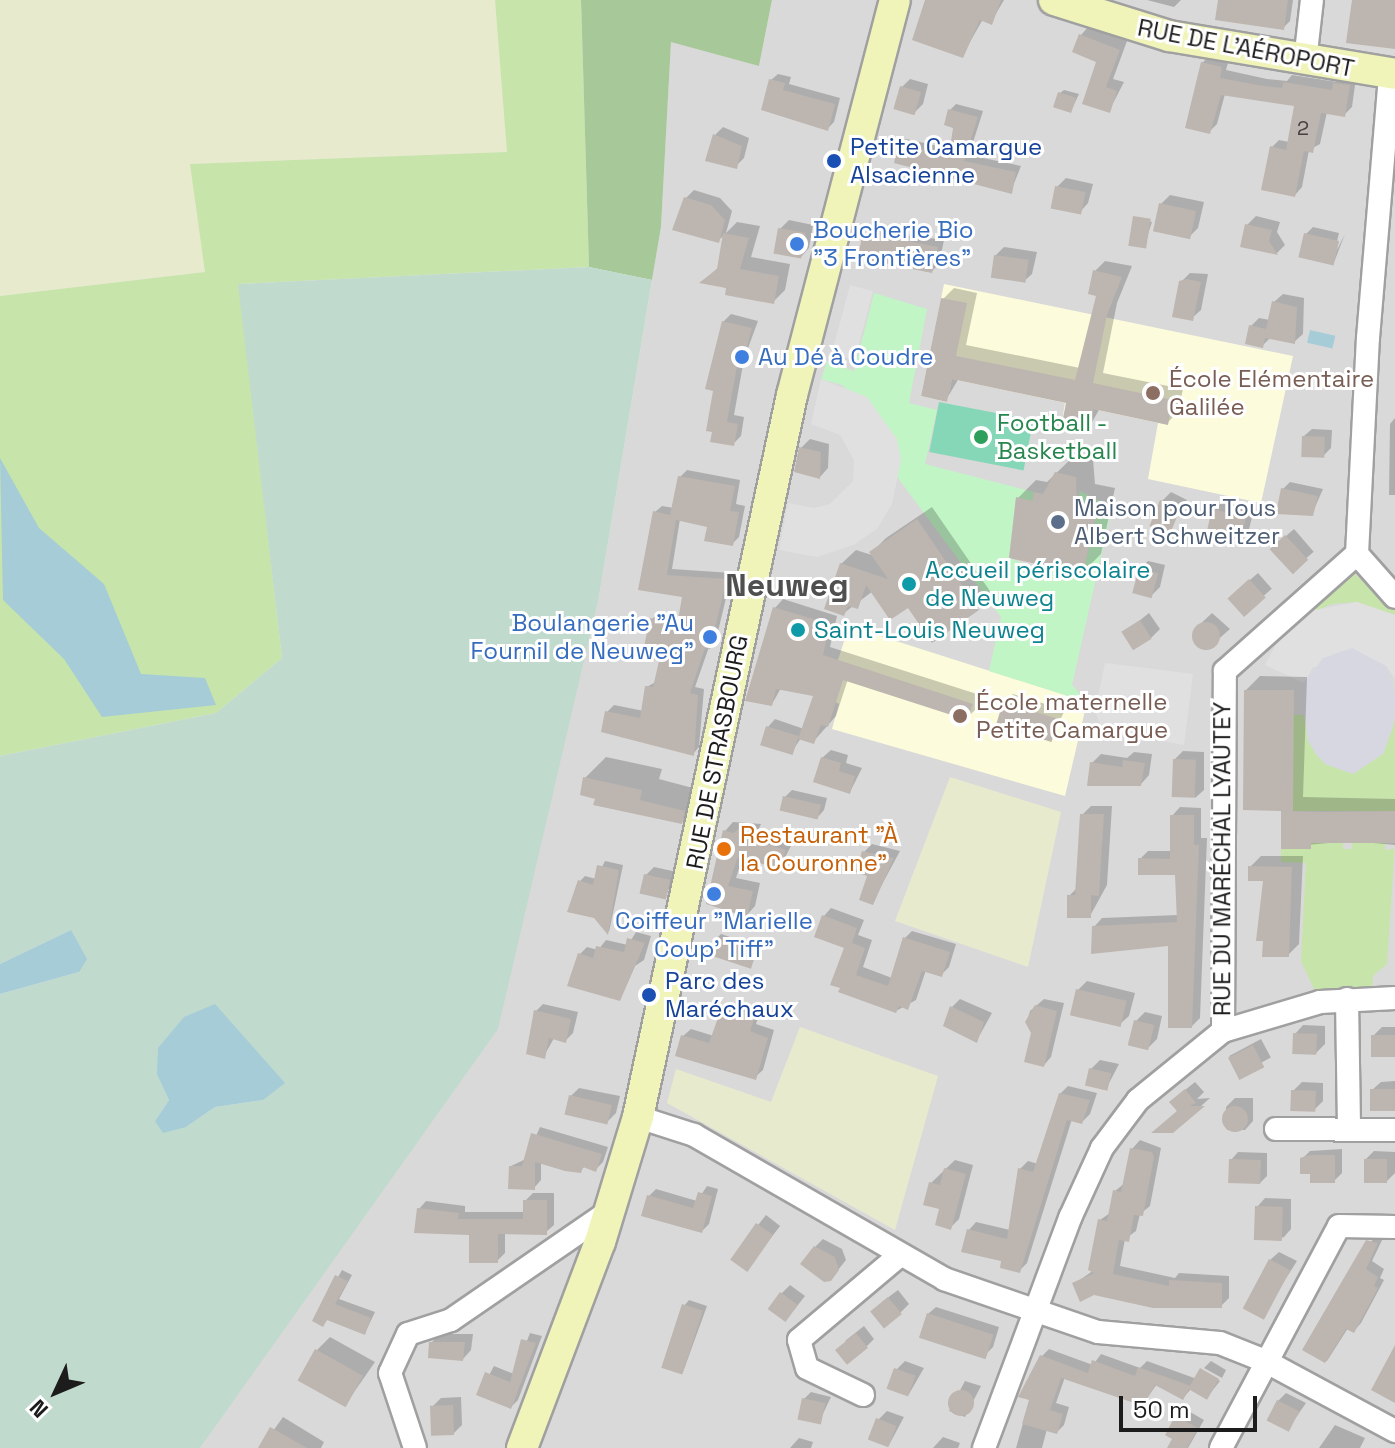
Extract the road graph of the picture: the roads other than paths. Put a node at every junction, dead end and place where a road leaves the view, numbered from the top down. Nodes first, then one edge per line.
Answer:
1 (895, 0) edge
2 (1054, 0) edge
3 (1312, 0) edge
4 (1305, 61) junction
5 (1393, 74) edge
6 (1357, 554) junction
7 (1395, 597) edge
8 (1395, 998) edge
9 (1347, 999) junction
10 (1223, 1031) junction
11 (638, 1117) junction
12 (1276, 1129) dead end
13 (1349, 1129) junction
14 (1395, 1130) edge
15 (611, 1210) junction
16 (1395, 1227) edge
17 (900, 1255) junction
18 (1034, 1311) junction
19 (1265, 1361) junction
20 (863, 1395) dead end
21 (1395, 1431) edge
22 (415, 1448) edge
23 (522, 1448) edge
24 (984, 1448) edge
25 (1221, 1448) edge

1 - 11 main road, RUE DE STRASBOURG
2 - 4 main road, RUE DE L'AÉROPORT
3 - 4 street
4 - 5 main road, RUE DE L'AÉROPORT
5 - 6 street
6 - 7 street
6 - 10 street, RUE DU MARÉCHAL LYAUTEY
8 - 9 street
9 - 10 street
9 - 13 street
10 - 18 street
11 - 15 main road, RUE DE STRASBOURG
11 - 17 street
12 - 13 street
13 - 14 street
15 - 22 street
15 - 23 main road, RUE DE STRASBOURG
16 - 19 street
17 - 18 street
17 - 20 street
18 - 19 street
18 - 24 street
19 - 21 street
19 - 25 street

